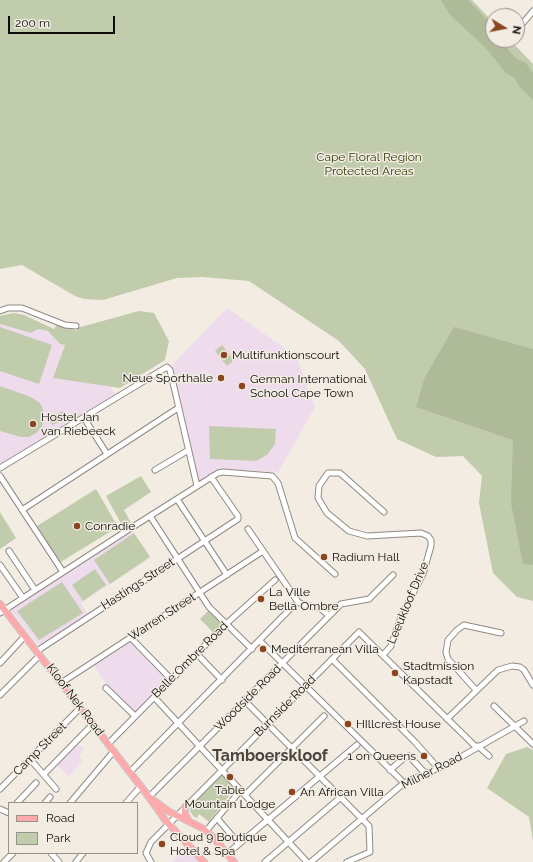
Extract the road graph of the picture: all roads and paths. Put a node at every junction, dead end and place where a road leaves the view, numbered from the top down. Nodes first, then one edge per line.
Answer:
1 (533, 11) edge
2 (525, 20) edge
3 (0, 311) edge
4 (76, 326) dead end
5 (178, 408) junction
6 (84, 418) junction
7 (187, 451) junction
8 (107, 454) junction
9 (0, 468) edge
10 (155, 470) dead end
11 (0, 476) edge
12 (211, 477) junction
13 (197, 486) junction
14 (177, 499) junction
15 (22, 510) junction
16 (384, 512) dead end
17 (150, 516) junction
18 (248, 529) dead end
19 (204, 542) junction
20 (9, 551) dead end
21 (264, 551) junction
22 (178, 559) junction
23 (0, 565) edge
24 (63, 572) junction
25 (335, 574) dead end
26 (227, 575) junction
27 (393, 575) dead end
28 (275, 580) dead end
29 (35, 590) junction
30 (200, 593) junction
31 (23, 598) junction
32 (0, 604) edge
33 (293, 606) dead end
34 (2, 611) edge
35 (329, 616) junction
36 (226, 624) junction
37 (501, 633) dead end
38 (25, 636) junction
39 (131, 638) junction
40 (260, 640) junction
41 (252, 649) junction
42 (38, 653) junction
43 (197, 654) junction
44 (383, 655) junction
45 (332, 659) junction
46 (0, 663) edge
47 (283, 663) junction
48 (171, 679) junction
49 (222, 680) junction
50 (61, 683) junction
51 (533, 684) edge
52 (306, 685) junction
53 (106, 688) dead end
54 (476, 690) junction
55 (0, 695) edge
56 (154, 696) junction
57 (245, 701) junction
58 (494, 706) dead end
59 (80, 708) junction
60 (135, 716) junction
61 (324, 716) dead end
62 (447, 719) junction
63 (524, 721) dead end
64 (178, 723) junction
65 (92, 724) junction
66 (268, 724) junction
67 (514, 726) junction
68 (108, 744) junction
69 (533, 744) edge
70 (357, 745) dead end
71 (200, 747) junction
72 (477, 747) junction
73 (292, 748) junction
74 (114, 751) junction
75 (489, 756) dead end
76 (30, 759) junction
77 (438, 768) junction
78 (222, 770) junction
79 (390, 770) junction
80 (130, 772) junction
81 (425, 773) junction
82 (44, 774) junction
83 (319, 776) junction
84 (36, 783) dead end
85 (404, 783) junction
86 (141, 786) junction
87 (0, 789) edge
88 (56, 789) dead end
89 (240, 790) junction
90 (245, 795) junction
91 (50, 797) dead end
92 (149, 797) junction
93 (341, 797) junction
94 (18, 802) edge
95 (46, 802) edge
96 (71, 802) edge
97 (127, 802) edge
98 (159, 805) junction
99 (185, 807) junction
100 (177, 815) junction
101 (217, 818) junction
102 (362, 818) junction
103 (268, 819) junction
104 (189, 821) junction
105 (169, 824) junction
106 (206, 831) junction
107 (288, 842) junction
108 (239, 844) junction
109 (12, 854) edge
110 (52, 854) edge
111 (82, 854) edge
112 (227, 854) junction
113 (356, 860) edge
114 (4, 862) edge
115 (59, 862) edge
116 (76, 862) edge
117 (151, 862) edge
118 (204, 862) edge
119 (234, 862) edge
120 (265, 862) edge
121 (307, 862) edge
122 (311, 862) edge
123 (347, 862) edge

1 - 2 street
3 - 4 street
5 - 6 street
5 - 7 street
5 - 8 street
6 - 8 street
6 - 9 street
7 - 10 street
7 - 13 street
8 - 15 street
11 - 15 street
12 - 13 street
12 - 19 street, Hastings Street
12 - 25 street
13 - 14 street
14 - 17 street
14 - 19 street
15 - 24 street
16 - 44 street, Leeukloof Drive
17 - 22 street
17 - 24 street
18 - 21 street
19 - 22 street, Hastings Street
19 - 26 street
20 - 29 street
21 - 26 street, Warren Street
21 - 35 street
22 - 30 street
22 - 42 street, Hastings Street
23 - 31 street
24 - 29 street
26 - 30 street, Warren Street
27 - 35 street, Woodside Road
28 - 36 street, Belle Ombre Road
29 - 31 street
30 - 36 street
30 - 39 street, Warren Street
31 - 34 street
32 - 34 main road, Kloof Nek Road
33 - 40 street
34 - 38 main road, Kloof Nek Road
35 - 47 street, Woodside Road
36 - 41 street
36 - 43 street, Belle Ombre Road
37 - 54 street
38 - 42 main road, Kloof Nek Road
38 - 46 street
39 - 48 street
39 - 50 street, Warren Street
40 - 41 street
40 - 47 street
41 - 49 street
42 - 50 main road, Kloof Nek Road
42 - 55 street, Hastings Street
43 - 48 street, Belle Ombre Road
43 - 49 street
44 - 45 street, Burnside Road
44 - 62 street
45 - 52 street, Burnside Road
45 - 77 street
47 - 52 street
47 - 57 street, Woodside Road
48 - 56 street, Belle Ombre Road
49 - 64 street
50 - 59 main road, Kloof Nek Road
51 - 54 street
52 - 66 street, Burnside Road
52 - 79 street
53 - 60 street
54 - 62 street
56 - 60 street, Belle Ombre Road
56 - 64 street
57 - 66 street
57 - 71 street, Woodside Road
58 - 67 street
59 - 65 main road, Kloof Nek Road
59 - 76 street, Camp Street
60 - 68 street, Belle Ombre Road
61 - 73 street
62 - 72 street
63 - 67 street, Milner Road
64 - 71 street
64 - 80 street
65 - 68 main road, Kloof Nek Road
65 - 82 street
66 - 73 street
66 - 78 street, Burnside Road
67 - 69 street
67 - 72 street, Milner Road
68 - 74 main road, Kloof Nek Road
70 - 83 street
71 - 78 street
71 - 92 street, Woodside Road
72 - 75 street
72 - 77 street, Milner Road
73 - 83 street
73 - 90 street
74 - 80 main road, Kloof Nek Road
74 - 96 street
76 - 82 street
76 - 87 street, Camp Street
77 - 81 street, Milner Road
78 - 89 street
78 - 99 street, Burnside Road
79 - 81 street
79 - 85 street
80 - 86 main road, Kloof Nek Road
81 - 85 street, Milner Road
82 - 88 street
83 - 93 street
83 - 103 street
84 - 94 street
85 - 102 street, Milner Road
86 - 92 main road, Kloof Nek Road
86 - 97 street
89 - 90 street
89 - 101 street
90 - 103 street
91 - 95 street
92 - 98 main road
92 - 105 main road
93 - 102 street
93 - 107 street
98 - 100 main road
98 - 105 main road
99 - 100 street, Burnside Road
99 - 104 main road
100 - 104 main road
100 - 105 street
101 - 106 street
101 - 108 street
102 - 113 street
102 - 122 street, Milner Road
103 - 107 street
103 - 108 street
104 - 106 main road
105 - 117 street
105 - 118 main road
106 - 112 main road
107 - 120 street
107 - 121 street
108 - 112 street
109 - 114 street
110 - 115 street
111 - 116 street
112 - 119 main road
113 - 123 street

